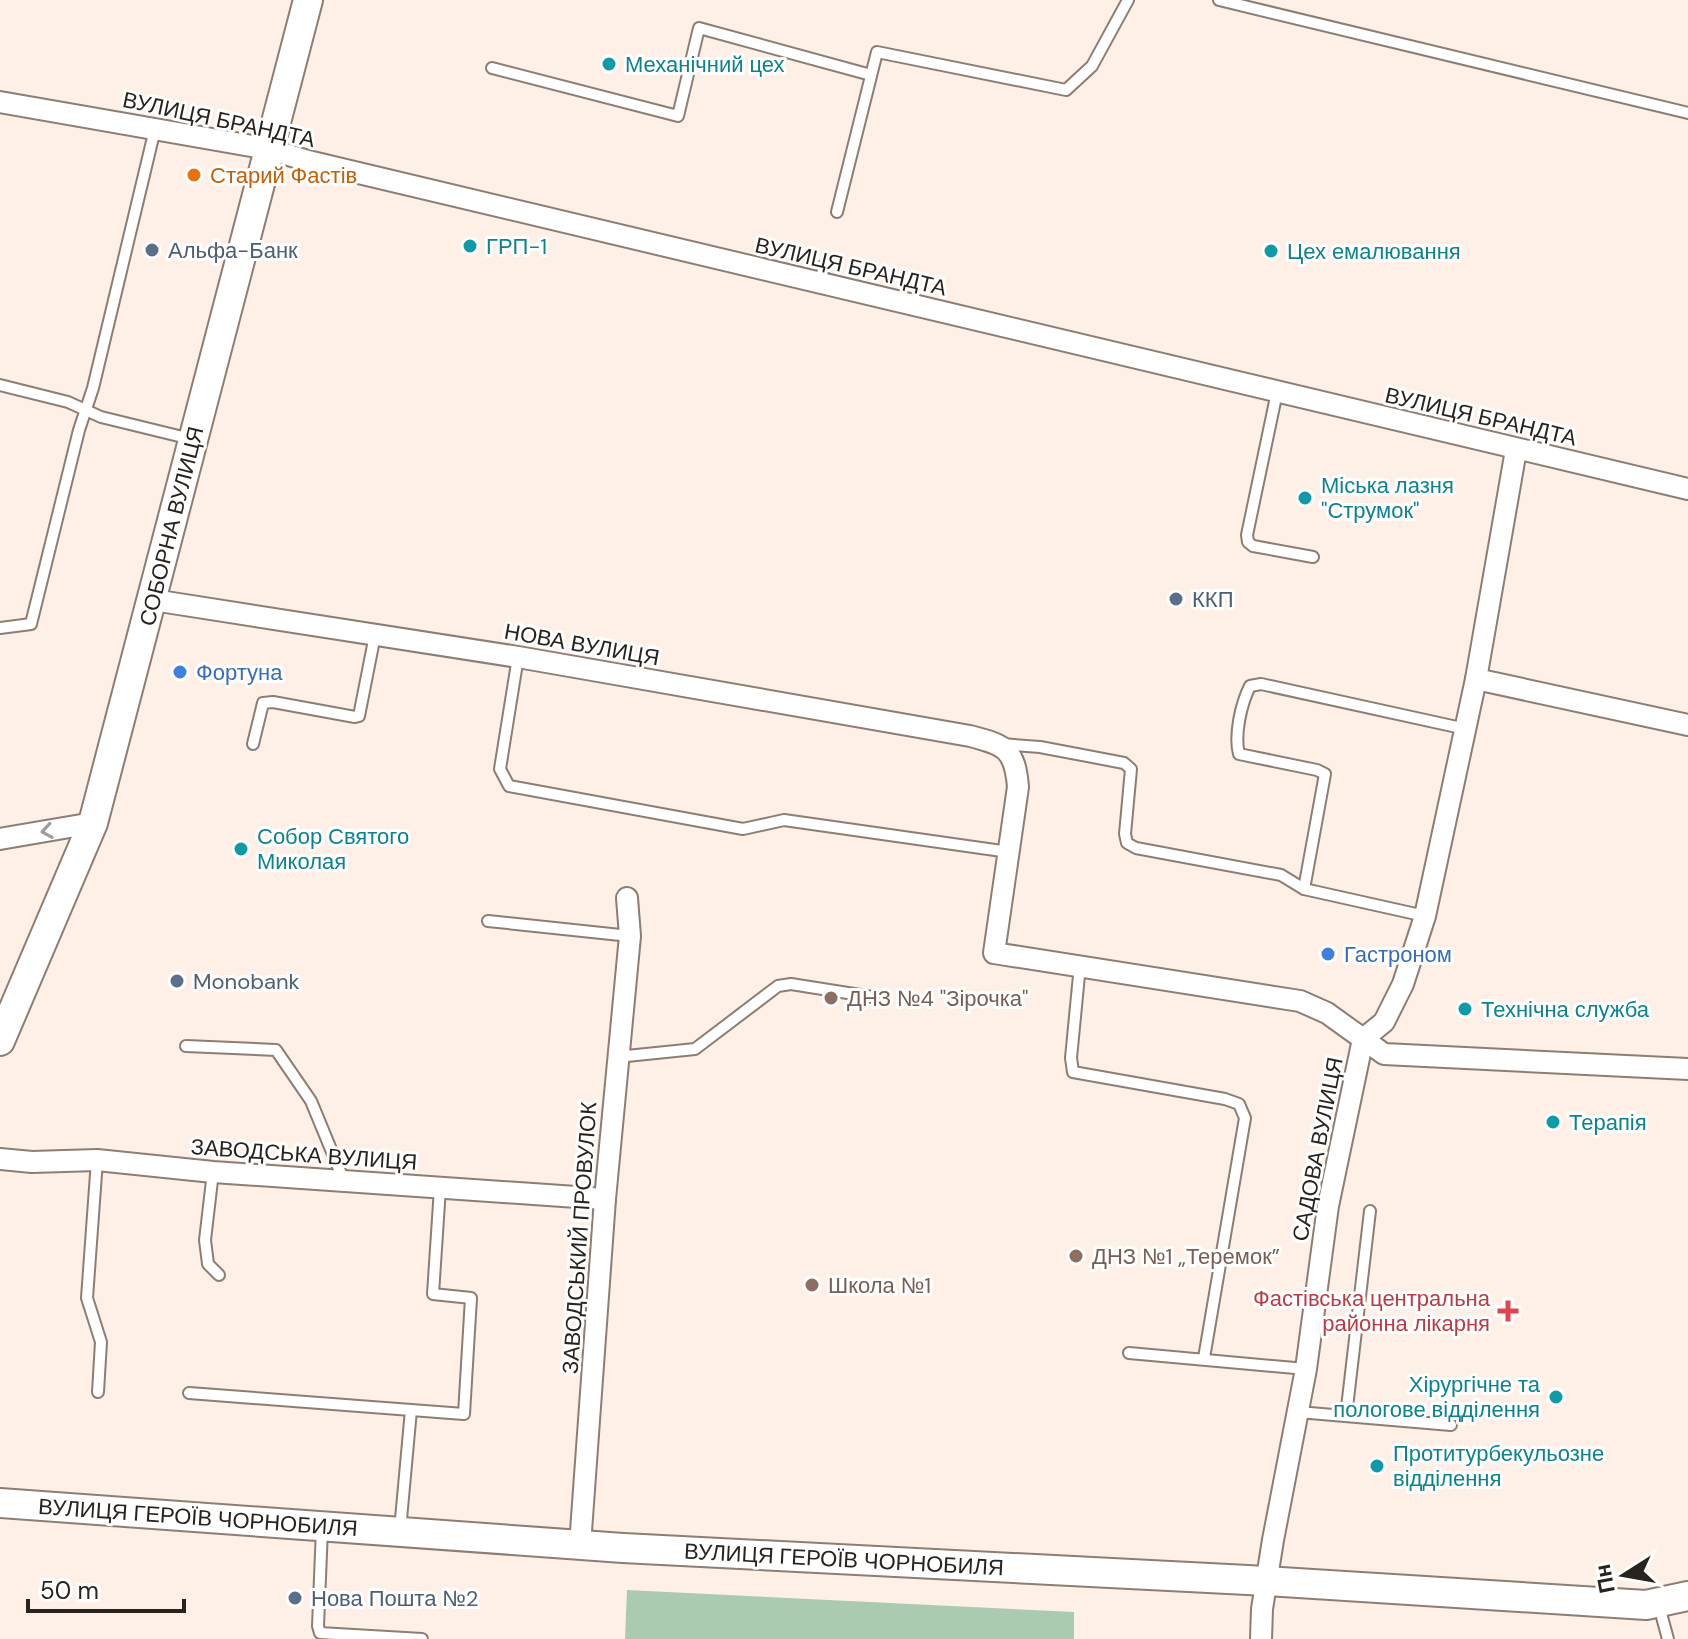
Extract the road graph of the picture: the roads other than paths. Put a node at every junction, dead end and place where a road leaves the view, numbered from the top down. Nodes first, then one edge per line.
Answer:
1 (308, 0) edge
2 (1128, 0) edge
3 (1219, 0) edge
4 (492, 68) dead end
5 (871, 75) junction
6 (0, 102) edge
7 (1688, 113) edge
8 (156, 129) junction
9 (269, 149) junction
10 (837, 212) dead end
11 (0, 385) edge
12 (1277, 392) junction
13 (85, 410) junction
14 (193, 439) junction
15 (1516, 450) junction
16 (1688, 489) edge
17 (1313, 557) dead end
18 (153, 600) junction
19 (0, 628) edge
20 (375, 635) junction
21 (518, 657) junction
22 (1476, 679) junction
23 (1688, 725) edge
24 (1466, 729) junction
25 (253, 744) dead end
26 (1001, 744) junction
27 (93, 823) junction
28 (0, 839) edge
29 (1009, 852) junction
30 (1304, 889) junction
31 (627, 898) dead end
32 (1425, 916) junction
33 (488, 921) dead end
34 (630, 936) junction
35 (1080, 965) junction
36 (873, 997) dead end
37 (1363, 1039) junction
38 (0, 1041) edge
39 (186, 1046) dead end
40 (617, 1057) junction
41 (1487, 1060) junction
42 (1358, 1065) junction
43 (1688, 1069) edge
44 (0, 1159) edge
45 (97, 1160) junction
46 (213, 1172) junction
47 (344, 1181) junction
48 (440, 1188) junction
49 (605, 1199) junction
50 (1370, 1211) dead end
51 (219, 1275) dead end
52 (1129, 1353) dead end
53 (1204, 1358) junction
54 (1306, 1369) junction
55 (98, 1392) dead end
56 (189, 1393) dead end
57 (411, 1410) junction
58 (1298, 1412) junction
59 (1346, 1416) junction
60 (1451, 1425) dead end
61 (0, 1503) edge
62 (323, 1527) junction
63 (400, 1532) junction
64 (580, 1545) junction
65 (1267, 1581) junction
66 (1688, 1596) edge
67 (1658, 1602) junction
68 (422, 1639) edge
69 (1261, 1639) edge
70 (1668, 1639) edge

1 - 9 main road, СОБОРНА ВУЛИЦЯ
2 - 5 lane
3 - 7 lane
4 - 5 lane
5 - 10 lane
6 - 8 street, ВУЛИЦЯ БРАНДТА
8 - 9 street, ВУЛИЦЯ БРАНДТА
8 - 13 lane
9 - 12 street, ВУЛИЦЯ БРАНДТА
9 - 14 main road, СОБОРНА ВУЛИЦЯ
11 - 13 lane
12 - 15 street, ВУЛИЦЯ БРАНДТА
12 - 17 lane
13 - 14 lane
13 - 19 lane
14 - 18 main road, СОБОРНА ВУЛИЦЯ
15 - 16 street, ВУЛИЦЯ БРАНДТА
15 - 22 street, САДОВА ВУЛИЦЯ
18 - 20 street, НОВА ВУЛИЦЯ
18 - 27 main road, СОБОРНА ВУЛИЦЯ
20 - 21 street, НОВА ВУЛИЦЯ
20 - 25 lane
21 - 26 street, НОВА ВУЛИЦЯ
21 - 29 lane
22 - 23 street
22 - 24 street, САДОВА ВУЛИЦЯ
24 - 30 lane
24 - 32 street, САДОВА ВУЛИЦЯ
26 - 29 street
26 - 30 lane
27 -> 28 street
27 - 38 main road, СОБОРНА ВУЛИЦЯ
29 - 35 street
30 - 32 lane
31 - 34 street, ЗАВОДСЬКИЙ ПРОВУЛОК
32 - 37 street, САДОВА ВУЛИЦЯ
33 - 34 lane
34 - 40 street, ЗАВОДСЬКИЙ ПРОВУЛОК
35 - 37 street
35 - 53 lane
36 - 40 lane
37 - 41 street
37 - 42 street, САДОВА ВУЛИЦЯ
39 - 47 lane
40 - 49 street, ЗАВОДСЬКИЙ ПРОВУЛОК
41 - 42 street
41 - 43 street
42 - 54 street, САДОВА ВУЛИЦЯ
44 - 45 street, ЗАВОДСЬКА ВУЛИЦЯ
45 - 46 street, ЗАВОДСЬКА ВУЛИЦЯ
45 - 55 lane
46 - 47 street, ЗАВОДСЬКА ВУЛИЦЯ
46 - 51 lane
47 - 48 street, ЗАВОДСЬКА ВУЛИЦЯ
48 - 49 street, ЗАВОДСЬКА ВУЛИЦЯ
48 - 57 lane
49 - 64 street, ЗАВОДСЬКИЙ ПРОВУЛОК
50 - 59 lane
52 - 53 lane
53 - 54 lane
54 - 58 street, САДОВА ВУЛИЦЯ
56 - 57 lane
57 - 63 lane
58 - 59 lane
58 - 65 street, САДОВА ВУЛИЦЯ
59 - 60 lane
61 - 62 main road, ВУЛИЦЯ ГЕРОЇВ ЧОРНОБИЛЯ
62 - 63 main road, ВУЛИЦЯ ГЕРОЇВ ЧОРНОБИЛЯ
62 - 68 lane
63 - 64 main road, ВУЛИЦЯ ГЕРОЇВ ЧОРНОБИЛЯ
64 - 65 main road, ВУЛИЦЯ ГЕРОЇВ ЧОРНОБИЛЯ
65 - 67 main road, ВУЛИЦЯ ГЕРОЇВ ЧОРНОБИЛЯ
65 - 69 street, САДОВА ВУЛИЦЯ
66 - 67 main road, ВУЛИЦЯ ГЕРОЇВ ЧОРНОБИЛЯ
67 - 70 lane

